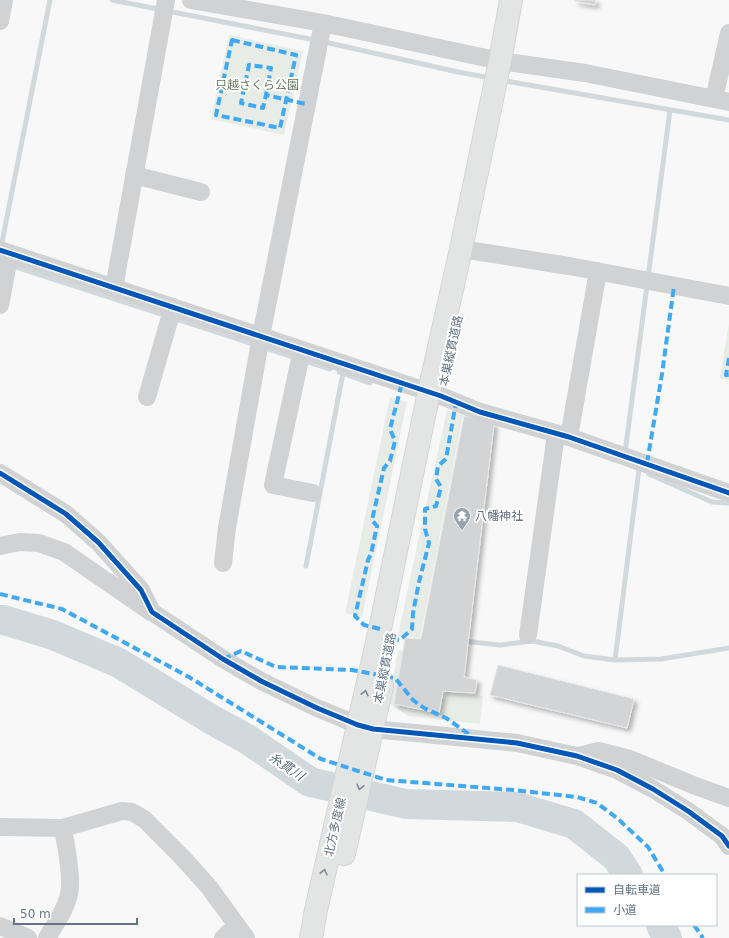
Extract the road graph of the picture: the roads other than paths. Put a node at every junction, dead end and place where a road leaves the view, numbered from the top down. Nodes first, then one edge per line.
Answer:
1 (4, 0) edge
2 (166, 0) edge
3 (191, 0) edge
4 (511, 0) edge
5 (525, 0) edge
6 (0, 21) edge
7 (323, 23) junction
8 (729, 32) edge
9 (507, 61) junction
10 (722, 100) edge
11 (134, 175) junction
12 (200, 192) dead end
13 (467, 250) junction
14 (5, 252) edge
15 (598, 272) junction
16 (114, 288) junction
17 (729, 296) edge
18 (0, 305) edge
19 (172, 307) junction
20 (261, 336) junction
21 (302, 350) junction
22 (435, 394) junction
23 (147, 397) dead end
24 (563, 435) junction
25 (0, 473) edge
26 (313, 493) dead end
27 (729, 493) edge
28 (0, 546) edge
29 (223, 563) dead end
30 (152, 612) junction
31 (528, 635) dead end
32 (363, 737) junction
33 (577, 756) junction
34 (729, 798) edge
35 (0, 827) edge
36 (63, 828) junction
37 (729, 846) edge
38 (323, 911) junction
39 (0, 926) edge
40 (241, 931) edge
41 (28, 938) edge
42 (47, 938) edge
43 (224, 938) edge
44 (311, 938) edge
45 (326, 938) edge

1 - 6 street
2 - 11 street
3 - 7 street
4 - 9 main road, 本巣縦貫道路
5 - 9 main road, 本巣縦貫道路
7 - 9 street
7 - 20 street
8 - 10 street
9 - 10 street
9 - 13 main road, 本巣縦貫道路
11 - 12 street
11 - 16 street
13 - 15 street
13 - 22 main road, 本巣縦貫道路
14 - 16 street
14 - 18 street
15 - 17 street
15 - 24 street
16 - 19 street
19 - 20 street
19 - 23 street
20 - 21 street
20 - 29 street
21 - 22 street
21 - 26 street
22 - 24 street
22 - 32 main road, 本巣縦貫道路
24 - 27 street
24 - 31 street
25 - 30 street
28 - 30 street
30 - 32 street
32 - 33 street
32 - 38 main road, 北方多度線
33 - 34 street
33 - 37 street
35 - 36 street
36 - 40 street
36 - 42 street
38 - 44 main road
38 - 45 main road
39 - 41 street
40 - 43 street

